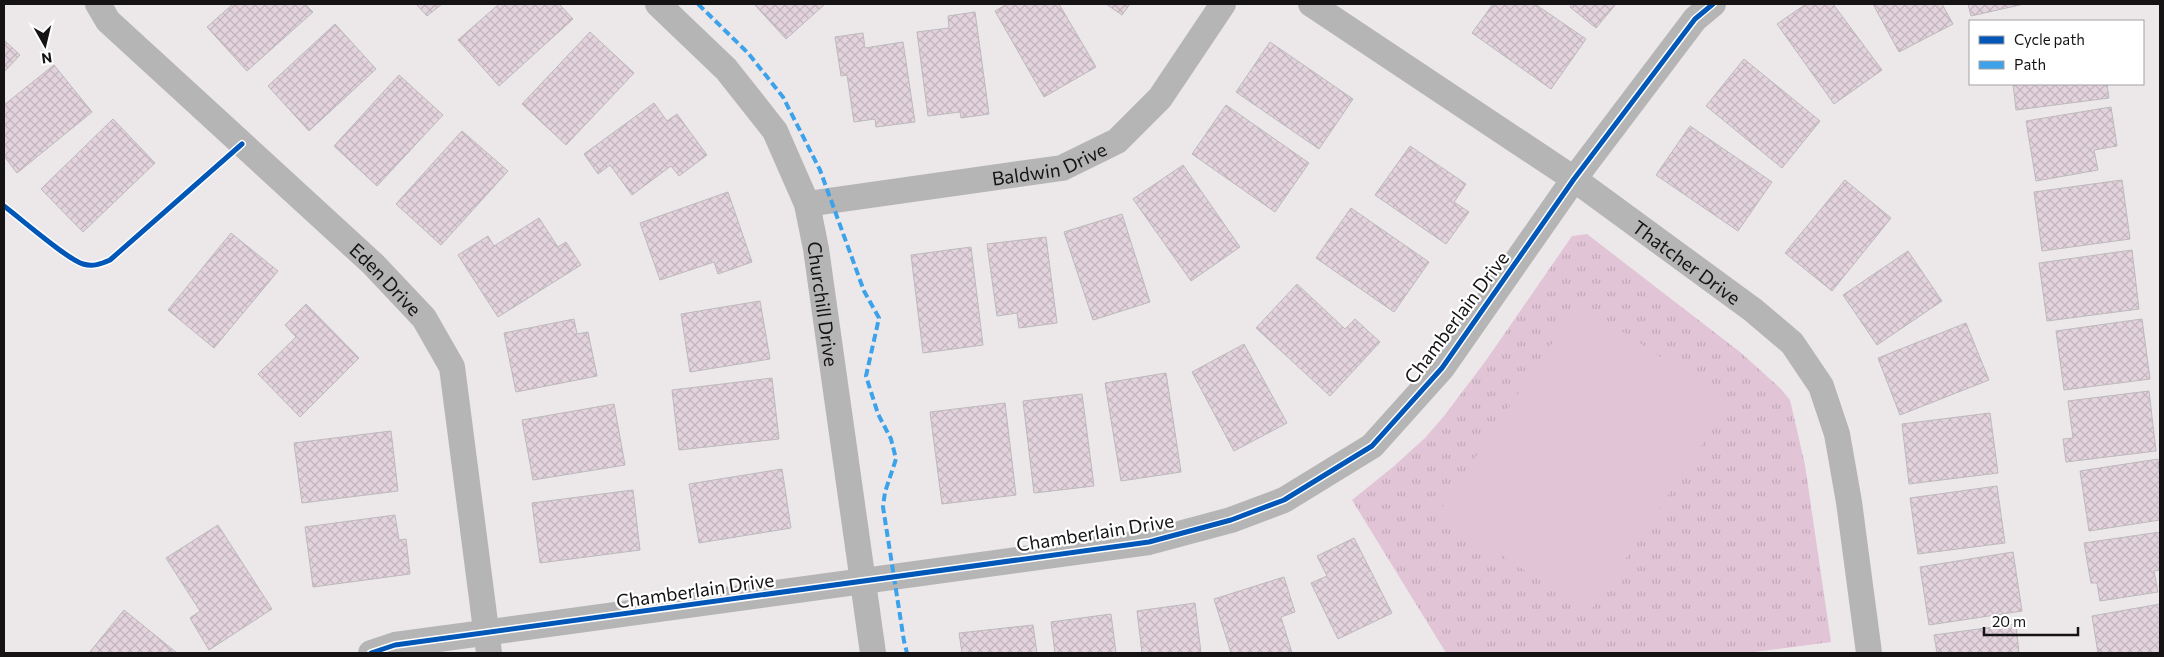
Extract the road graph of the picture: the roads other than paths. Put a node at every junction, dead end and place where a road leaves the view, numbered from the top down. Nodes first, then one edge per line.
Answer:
1 (98, 4) edge
2 (658, 4) edge
3 (1223, 4) edge
4 (1311, 4) edge
5 (1712, 4) edge
6 (1574, 179) junction
7 (807, 204) junction
8 (863, 582) junction
9 (488, 644) edge
10 (371, 653) edge
11 (873, 653) edge
12 (1869, 653) edge

1 - 9 street, Eden Drive
2 - 7 street, Churchill Drive
3 - 7 street, Baldwin Drive
4 - 6 street, Thatcher Drive
5 - 6 street, Chamberlain Drive
6 - 8 street, Chamberlain Drive
6 - 12 street, Thatcher Drive
7 - 8 street, Churchill Drive
8 - 9 street, Chamberlain Drive
8 - 11 street, Churchill Drive
9 - 10 street, Chamberlain Drive

